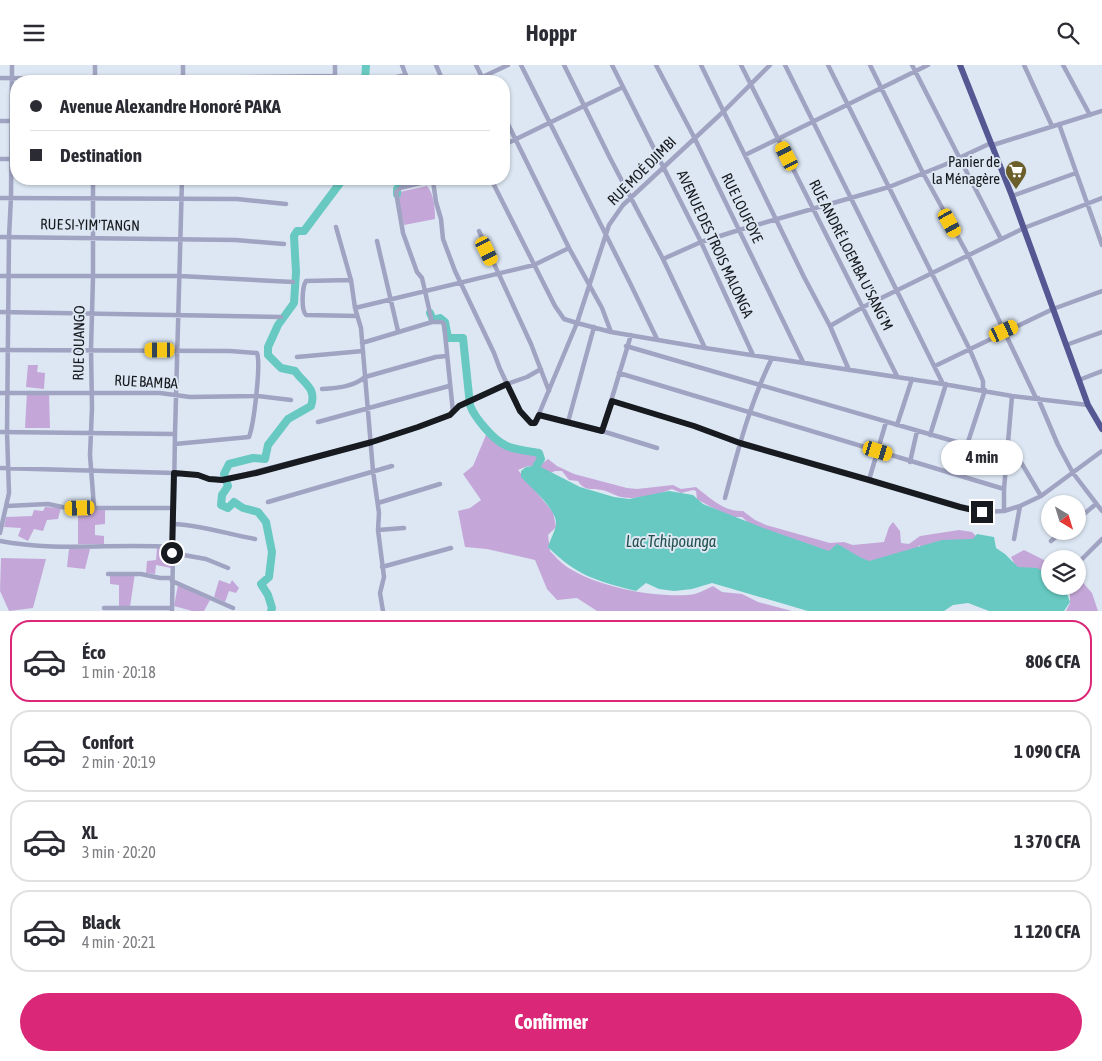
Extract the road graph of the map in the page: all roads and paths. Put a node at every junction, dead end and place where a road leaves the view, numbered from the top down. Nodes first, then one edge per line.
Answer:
1 (402, 65) edge
2 (508, 65) edge
3 (521, 65) edge
4 (564, 65) edge
5 (612, 65) edge
6 (663, 65) edge
7 (701, 65) edge
8 (741, 65) edge
9 (770, 65) edge
10 (785, 65) edge
11 (828, 65) edge
12 (870, 65) edge
13 (912, 65) edge
14 (928, 65) edge
15 (960, 65) edge
16 (1024, 65) edge
17 (1064, 65) edge
18 (657, 66) edge
19 (915, 71) junction
20 (406, 75) edge
21 (490, 75) edge
22 (750, 84) junction
23 (623, 87) junction
24 (882, 87) junction
25 (848, 104) junction
26 (585, 105) junction
27 (724, 111) junction
28 (1102, 112) edge
29 (1090, 115) junction
30 (813, 121) junction
31 (550, 122) junction
32 (1059, 124) junction
33 (1052, 126) junction
34 (510, 129) edge
35 (694, 137) junction
36 (778, 138) junction
37 (515, 140) junction
38 (510, 142) edge
39 (992, 144) junction
40 (745, 155) junction
41 (960, 158) junction
42 (663, 166) junction
43 (923, 173) junction
44 (1076, 173) junction
45 (12, 185) edge
46 (93, 185) edge
47 (182, 185) edge
48 (412, 185) edge
49 (434, 185) edge
50 (494, 185) edge
51 (889, 187) junction
52 (1012, 195) junction
53 (0, 197) edge
54 (11, 197) junction
55 (630, 198) junction
56 (851, 198) junction
57 (1102, 198) edge
58 (94, 199) junction
59 (182, 199) junction
60 (286, 204) dead end
61 (1086, 204) junction
62 (814, 209) junction
63 (776, 220) junction
64 (336, 227) dead end
65 (1024, 228) junction
66 (739, 230) junction
67 (479, 231) dead end
68 (0, 237) edge
69 (9, 237) junction
70 (93, 237) junction
71 (606, 237) junction
72 (1001, 239) junction
73 (180, 240) junction
74 (376, 241) dead end
75 (701, 242) junction
76 (284, 243) dead end
77 (1102, 245) edge
78 (569, 248) junction
79 (968, 255) junction
80 (663, 259) junction
81 (534, 265) junction
82 (932, 273) junction
83 (498, 274) junction
84 (0, 276) edge
85 (9, 276) junction
86 (180, 276) junction
87 (93, 277) junction
88 (351, 280) junction
89 (293, 282) dead end
90 (461, 284) junction
91 (590, 286) junction
92 (898, 290) junction
93 (1102, 291) edge
94 (425, 292) junction
95 (391, 300) junction
96 (863, 307) junction
97 (355, 308) junction
98 (1052, 309) junction
99 (0, 312) edge
100 (9, 312) junction
101 (92, 313) junction
102 (178, 314) junction
103 (357, 316) junction
104 (281, 317) dead end
105 (432, 322) junction
106 (577, 323) junction
107 (830, 326) junction
108 (594, 327) junction
109 (398, 331) junction
110 (1004, 331) junction
111 (611, 332) junction
112 (1102, 332) edge
113 (631, 335) junction
114 (657, 339) junction
115 (362, 343) junction
116 (1066, 345) junction
117 (626, 346) junction
118 (705, 348) junction
119 (91, 349) junction
120 (0, 350) edge
121 (177, 350) junction
122 (970, 350) junction
123 (8, 351) junction
124 (363, 351) junction
125 (753, 355) junction
126 (447, 356) junction
127 (297, 357) dead end
128 (772, 358) junction
129 (803, 363) junction
130 (935, 367) junction
131 (541, 369) junction
132 (849, 370) junction
133 (1102, 371) edge
134 (619, 373) junction
135 (897, 376) junction
136 (365, 377) junction
137 (912, 379) junction
138 (1079, 380) junction
139 (507, 384) junction
140 (945, 384) junction
141 (759, 385) junction
142 (449, 386) junction
143 (322, 389) dead end
144 (984, 390) junction
145 (549, 391) junction
146 (0, 393) edge
147 (8, 393) junction
148 (91, 393) junction
149 (177, 395) junction
150 (256, 396) junction
151 (1012, 396) junction
152 (1037, 398) junction
153 (291, 400) dead end
154 (612, 401) junction
155 (1088, 405) junction
156 (368, 409) junction
157 (453, 412) junction
158 (750, 412) junction
159 (1102, 414) edge
160 (539, 415) junction
161 (1095, 417) junction
162 (318, 422) dead end
163 (568, 422) junction
164 (886, 422) junction
165 (897, 425) junction
166 (1102, 429) edge
167 (602, 431) junction
168 (917, 431) junction
169 (0, 432) edge
170 (7, 432) junction
171 (90, 433) junction
172 (174, 434) junction
173 (930, 435) junction
174 (372, 442) junction
175 (1009, 442) junction
176 (740, 443) junction
177 (175, 444) junction
178 (967, 445) junction
179 (657, 448) dead end
180 (878, 451) junction
181 (1102, 451) edge
182 (1006, 459) junction
183 (910, 461) junction
184 (392, 466) dead end
185 (0, 469) edge
186 (8, 469) junction
187 (90, 471) junction
188 (373, 471) junction
189 (174, 473) junction
190 (1073, 473) junction
191 (869, 480) junction
192 (440, 484) dead end
193 (1004, 489) junction
194 (1042, 495) edge
195 (1041, 496) joint
196 (725, 498) dead end
197 (268, 502) dead end
198 (378, 503) junction
199 (1096, 504) junction
200 (7, 506) junction
201 (94, 507) junction
202 (1020, 507) junction
203 (174, 508) junction
204 (1004, 511) junction
205 (1102, 511) edge
206 (1086, 512) edge
207 (173, 524) junction
208 (404, 528) dead end
209 (378, 530) junction
210 (0, 533) edge
211 (254, 539) dead end
212 (1014, 539) dead end
213 (1102, 539) edge
214 (0, 541) edge
215 (450, 548) dead end
216 (172, 550) junction
217 (1086, 555) edge
218 (228, 567) dead end
219 (382, 567) junction
220 (108, 574) dead end
221 (172, 580) junction
222 (104, 608) dead end
223 (233, 608) dead end
224 (172, 610) edge
225 (383, 611) edge

1 - 20 street
2 - 21 street
3 - 31 street
4 - 26 street
5 - 23 street, AVENUE DES TROIS MALONGA
6 - 18 street
7 - 27 street
8 - 22 street, RUE ANDRÉ LOEMBA U'SANG'M
9 - 22 street, RUE MOÉ DJIMBI
10 - 30 street
11 - 25 street
12 - 24 street
13 - 19 street
14 - 19 street
15 - 39 highway
16 - 33 street
17 - 29 street
18 - 35 street, RUE LOUFOYE
19 - 24 street
19 - 41 street
22 - 27 street, RUE MOÉ DJIMBI
22 - 36 street, RUE ANDRÉ LOEMBA U'SANG'M
23 - 26 street
23 - 42 street, AVENUE DES TROIS MALONGA
24 - 25 street
24 - 43 street
25 - 30 street
25 - 51 street
26 - 31 street
26 - 55 street
27 - 35 street, RUE MOÉ DJIMBI
27 - 40 street
28 - 29 street
29 - 32 street
30 - 36 street
30 - 56 street
31 - 37 street
31 - 71 street
32 - 33 street
32 - 44 street
33 - 39 street
34 - 37 street
35 - 42 street, RUE MOÉ DJIMBI
35 - 66 street, RUE LOUFOYE
36 - 40 street
36 - 62 street, RUE ANDRÉ LOEMBA U'SANG'M
37 - 38 street
37 - 78 street
39 - 41 street
39 - 52 highway
40 - 63 street
41 - 43 street
41 - 72 street
42 - 55 street, RUE MOÉ DJIMBI
42 - 75 street, AVENUE DES TROIS MALONGA
43 - 51 street
43 - 79 street
44 - 52 street
44 - 61 street
45 - 54 street
46 - 58 street, RUE OUANGO
47 - 59 street
48 - 94 street
49 - 90 street
50 - 81 street
51 - 56 street
51 - 82 street
52 - 65 highway
53 - 54 street
54 - 58 street
54 - 69 street
55 - 71 street, RUE MOÉ DJIMBI
55 - 80 street
56 - 62 street
56 - 92 street
57 - 61 street
58 - 59 street
58 - 70 street, RUE OUANGO
59 - 60 street
59 - 73 street
61 - 65 street
61 - 77 street
62 - 63 street
62 - 96 street, RUE ANDRÉ LOEMBA U'SANG'M
63 - 66 street
63 - 107 street
64 - 88 street
65 - 72 street
65 - 98 highway
66 - 75 street
66 - 129 street, RUE LOUFOYE
67 - 83 street
68 - 69 street, RUE SI-YIM'TANGN
69 - 70 street, RUE SI-YIM'TANGN
69 - 85 street
70 - 73 street, RUE SI-YIM'TANGN
70 - 87 street, RUE OUANGO
71 - 91 street, RUE MOÉ DJIMBI
71 - 114 street
72 - 79 street
73 - 76 street, RUE SI-YIM'TANGN
73 - 86 street
74 - 95 street
75 - 80 street
75 - 125 street, AVENUE DES TROIS MALONGA
78 - 81 street
78 - 91 street
79 - 82 street
79 - 110 street
80 - 118 street
81 - 83 street
81 - 106 street
82 - 92 street
82 - 122 street
83 - 90 street
83 - 131 street
84 - 85 street
85 - 87 street
85 - 100 street
86 - 87 street
86 - 89 street
86 - 102 street
87 - 101 street, RUE OUANGO
88 - 97 street
88 - 103 street
90 - 94 street
90 - 139 street
91 - 106 street, RUE MOÉ DJIMBI
91 - 111 street
92 - 96 street
92 - 130 street
93 - 98 street
94 - 95 street
94 - 105 street
95 - 97 street
95 - 109 street
96 - 107 street
96 - 135 street, RUE ANDRÉ LOEMBA U'SANG'M
97 - 103 street
98 - 110 street
98 - 116 highway
99 - 100 street
100 - 101 street
100 - 123 street
101 - 102 street
101 - 119 street, RUE OUANGO
102 - 104 street
102 - 121 street
103 - 115 street
105 - 109 street
105 - 126 street
106 - 108 street
106 - 145 street, RUE MOÉ DJIMBI
107 - 132 street
108 - 111 street
108 - 163 street
109 - 115 street
110 - 122 street
110 - 152 street
111 - 113 street
112 - 116 street
113 - 114 street
113 - 117 street
114 - 118 street
115 - 124 street
116 - 138 highway
117 - 134 street
117 - 141 street
118 - 125 street
119 - 121 street
119 - 123 street
119 - 148 street, RUE OUANGO
120 - 123 street
121 - 149 street
121 - 150 street
122 - 130 street
122 - 144 street
123 - 147 street
124 - 127 street
124 - 136 street
125 - 128 street
126 - 136 street
126 - 142 street
128 - 129 street
128 - 141 street
129 - 132 street
130 - 140 street
131 - 139 street
131 - 145 street
132 - 135 street
133 - 138 street
134 - 154 street
134 - 158 street
135 - 137 street
136 - 143 street
136 - 156 street
137 - 140 street
137 - 165 street
138 - 155 highway
139 - 157 street
139 - 160 street
140 - 144 street
140 - 173 street
141 - 158 street
141 - 164 street
142 - 156 street
142 - 157 street
144 - 151 street
144 - 178 street
145 - 160 street, RUE MOÉ DJIMBI
146 - 147 street, RUE BAMBA
147 - 148 street, RUE BAMBA
147 - 170 street
148 - 149 street, RUE BAMBA
148 - 171 street, RUE OUANGO
149 - 150 street, RUE BAMBA
149 - 172 street
150 - 153 street, RUE BAMBA
150 - 177 street
151 - 152 street
151 - 175 street
152 - 155 street
152 - 190 street
154 - 167 street
154 - 176 street
155 - 161 highway
156 - 162 street
156 - 174 street
157 - 174 street
158 - 176 street
158 - 180 street
159 - 161 street
160 - 163 street
161 - 166 highway
163 - 167 street
164 - 165 street
164 - 180 street
165 - 168 street
167 - 179 street
168 - 173 street
168 - 183 street
169 - 170 street
170 - 171 street
170 - 186 street
171 - 172 street
171 - 187 street, RUE OUANGO
172 - 177 street
173 - 178 street
174 - 188 street
174 - 189 street
175 - 182 street
175 - 195 street
176 - 191 street
176 - 196 street
177 - 189 street
178 - 182 street
180 - 183 street
180 - 191 street
181 - 190 street
182 - 193 street
183 - 193 street
184 - 188 street
185 - 186 street
186 - 187 street
186 - 200 street
187 - 189 street
187 - 201 street, RUE OUANGO
188 - 197 street
188 - 198 street
189 - 203 street
190 - 194 street
190 - 199 street
191 - 204 street
192 - 198 street
193 - 204 street
195 - 202 street
198 - 209 street
199 - 205 street
199 - 206 street
200 - 201 street
200 - 210 street
201 - 203 street
202 - 204 street
202 - 212 street
203 - 207 street
207 - 211 street
207 - 216 street
208 - 209 street
209 - 219 street
213 - 217 street
214 - 216 street
215 - 219 street
216 - 218 street
216 - 221 street
219 - 225 street
220 - 221 street
221 - 223 street
221 - 224 street
222 - 224 street

